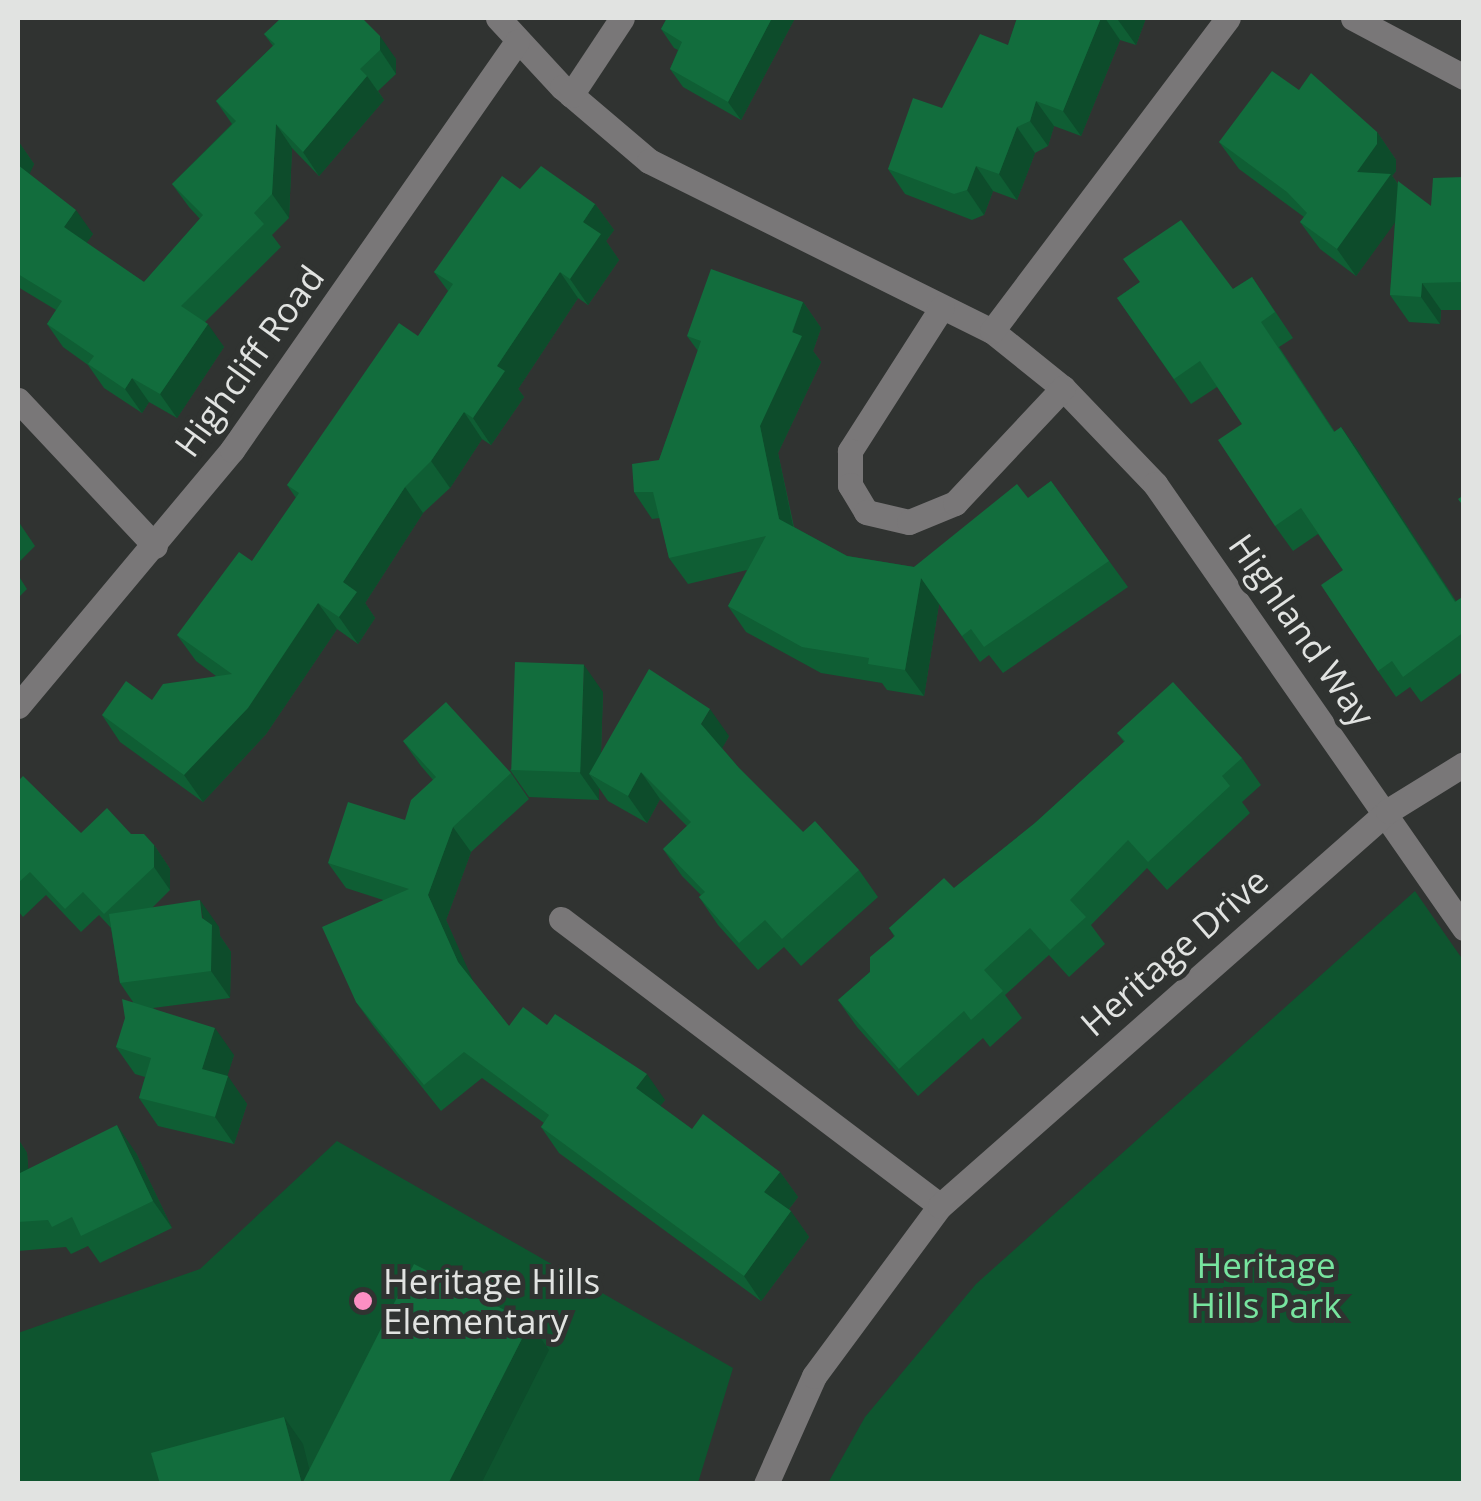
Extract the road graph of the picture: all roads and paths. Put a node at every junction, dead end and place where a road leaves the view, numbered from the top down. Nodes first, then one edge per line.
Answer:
1 (498, 18) edge
2 (622, 18) edge
3 (1228, 18) edge
4 (1354, 18) edge
5 (517, 42) junction
6 (1464, 77) edge
7 (571, 95) junction
8 (942, 307) junction
9 (992, 330) junction
10 (1063, 388) junction
11 (18, 400) edge
12 (155, 546) junction
13 (18, 706) edge
14 (1464, 764) edge
15 (1388, 810) junction
16 (562, 919) dead end
17 (1464, 928) edge
18 (940, 1206) junction
19 (766, 1484) edge

1 - 5 street, Highland Way
2 - 7 street
3 - 9 street
4 - 6 street
5 - 7 street, Highland Way
5 - 12 street, Highcliff Road
7 - 8 street, Highland Way
8 - 9 street, Highland Way
8 - 10 street
9 - 10 street, Highland Way
10 - 15 street, Highland Way
11 - 12 street
12 - 13 street, Highcliff Road
14 - 15 street, Heritage Drive
15 - 17 street, Highland Way
15 - 18 street, Heritage Drive
16 - 18 street
18 - 19 street, Heritage Drive

